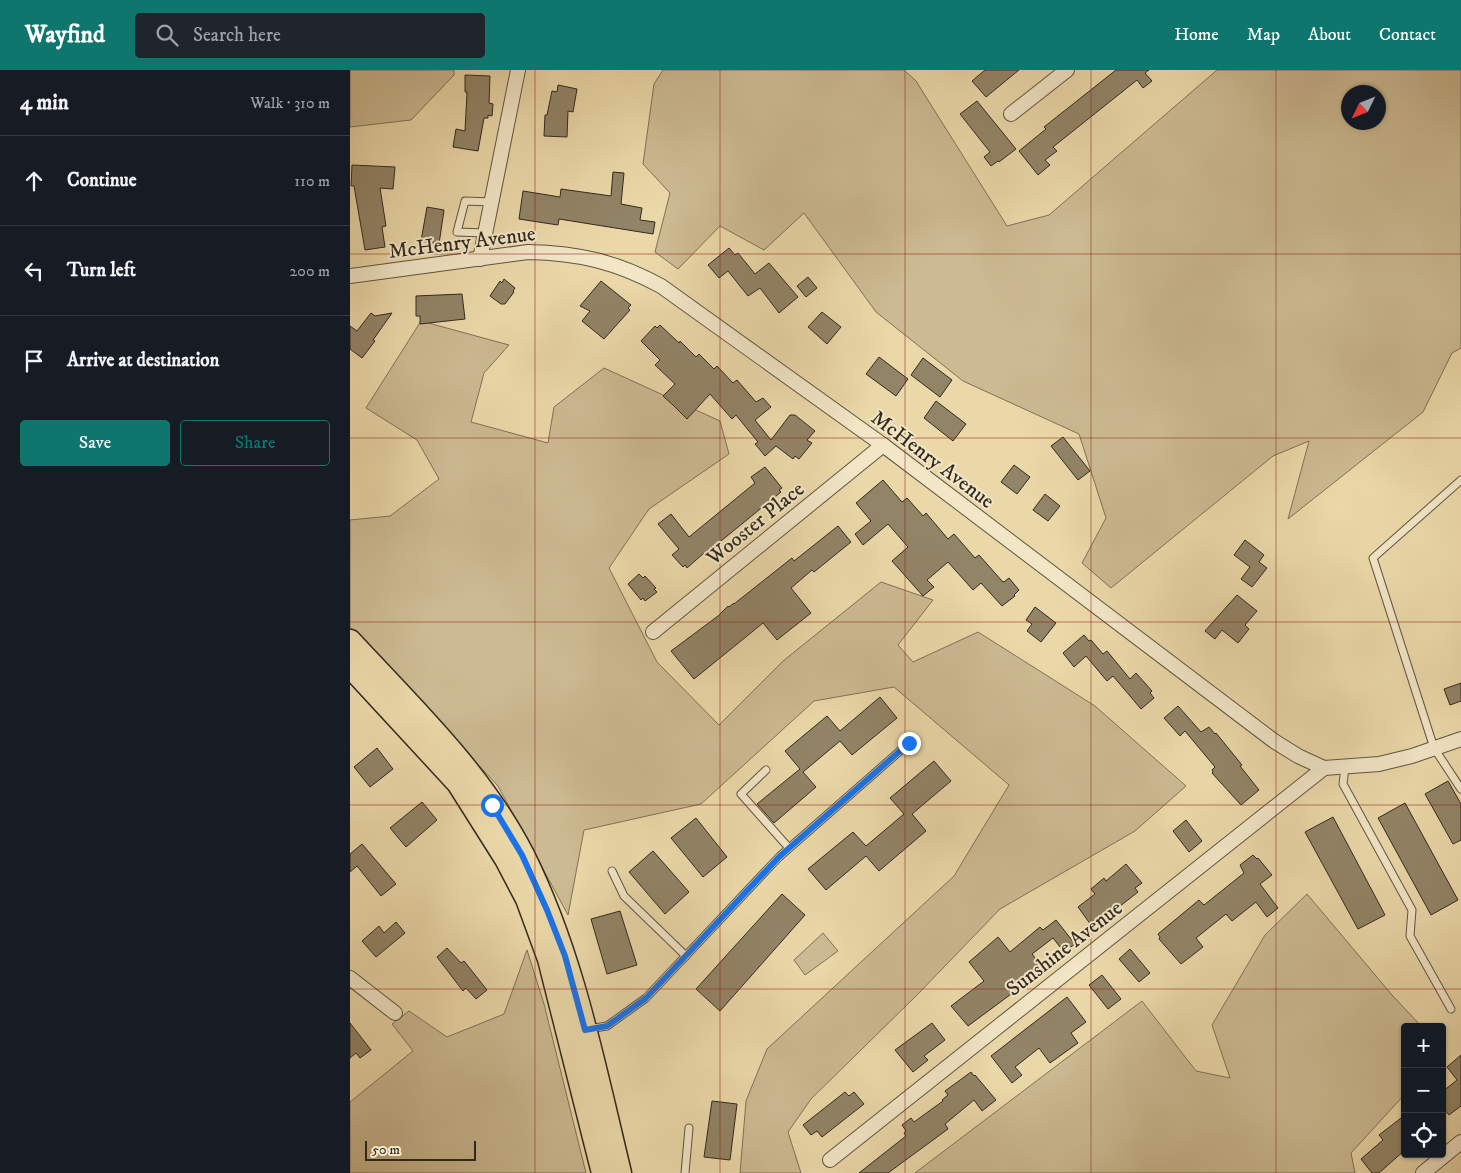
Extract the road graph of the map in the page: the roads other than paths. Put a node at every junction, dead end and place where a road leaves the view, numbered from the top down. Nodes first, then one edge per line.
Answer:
1 (518, 70) edge
2 (1067, 70) edge
3 (1011, 114) dead end
4 (491, 202) junction
5 (485, 233) junction
6 (480, 259) junction
7 (350, 276) edge
8 (882, 445) junction
9 (1461, 480) edge
10 (653, 632) dead end
11 (350, 641) edge
12 (350, 666) edge
13 (1461, 739) edge
14 (909, 743) dead end
15 (1434, 748) junction
16 (1345, 767) junction
17 (1324, 768) junction
18 (766, 770) dead end
19 (1461, 789) edge
20 (789, 848) junction
21 (612, 871) dead end
22 (686, 956) junction
23 (350, 978) edge
24 (1451, 1009) dead end
25 (395, 1013) dead end
26 (576, 1032) junction
27 (689, 1128) dead end
28 (1461, 1142) edge
29 (830, 1160) dead end
30 (603, 1173) edge
31 (620, 1173) edge
32 (685, 1173) edge
33 (1422, 1173) edge

1 - 4 street
2 - 3 street
4 - 5 street
4 - 5 lane
5 - 6 street
6 - 7 street, McHenry Avenue
6 - 8 street, McHenry Avenue
8 - 10 street, Wooster Place
8 - 17 street, McHenry Avenue
9 - 15 lane
11 - 26 main road
12 - 26 main road
13 - 15 street, McHenry Avenue
14 - 20 lane
15 - 16 street, McHenry Avenue
15 - 19 lane
16 - 17 street, McHenry Avenue
16 - 24 lane
17 - 29 street, Sunshine Avenue
18 - 20 lane
20 - 22 lane
21 - 22 lane
22 - 26 lane
23 - 25 street
26 - 30 main road
26 - 31 main road
27 - 32 lane
28 - 33 street

